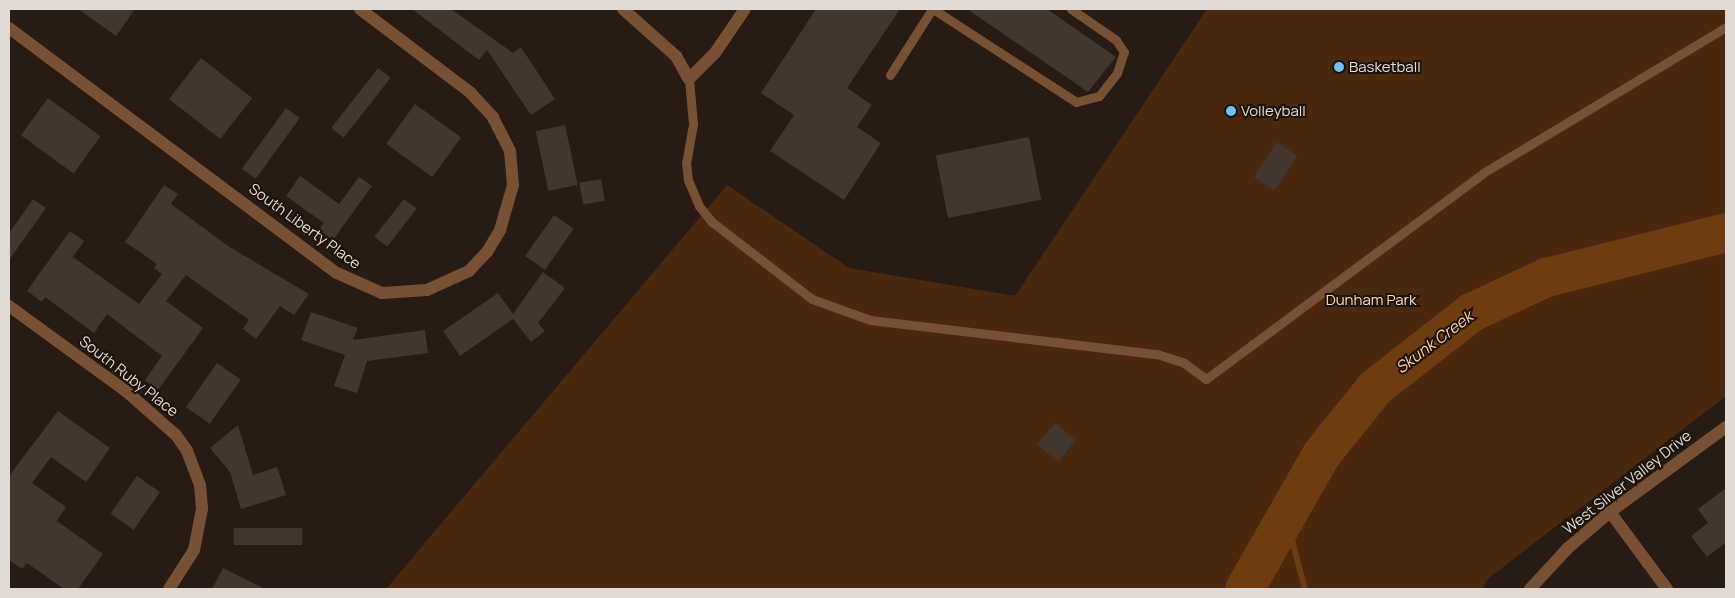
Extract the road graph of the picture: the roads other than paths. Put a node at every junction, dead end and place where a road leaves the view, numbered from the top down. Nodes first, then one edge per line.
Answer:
1 (360, 9) edge
2 (623, 9) edge
3 (745, 9) edge
4 (933, 9) edge
5 (1071, 9) edge
6 (1726, 27) edge
7 (9, 28) edge
8 (890, 75) dead end
9 (689, 79) junction
10 (9, 306) edge
11 (1726, 426) edge
12 (1610, 512) junction
13 (169, 589) edge
14 (1530, 589) edge
15 (1667, 589) edge

1 - 7 street, South Liberty Place
2 - 9 street
3 - 9 street
4 - 5 lane
4 - 8 lane
6 - 9 lane
10 - 13 street, South Ruby Place
11 - 12 street, West Silver Valley Drive
12 - 14 street, West Silver Valley Drive
12 - 15 street

